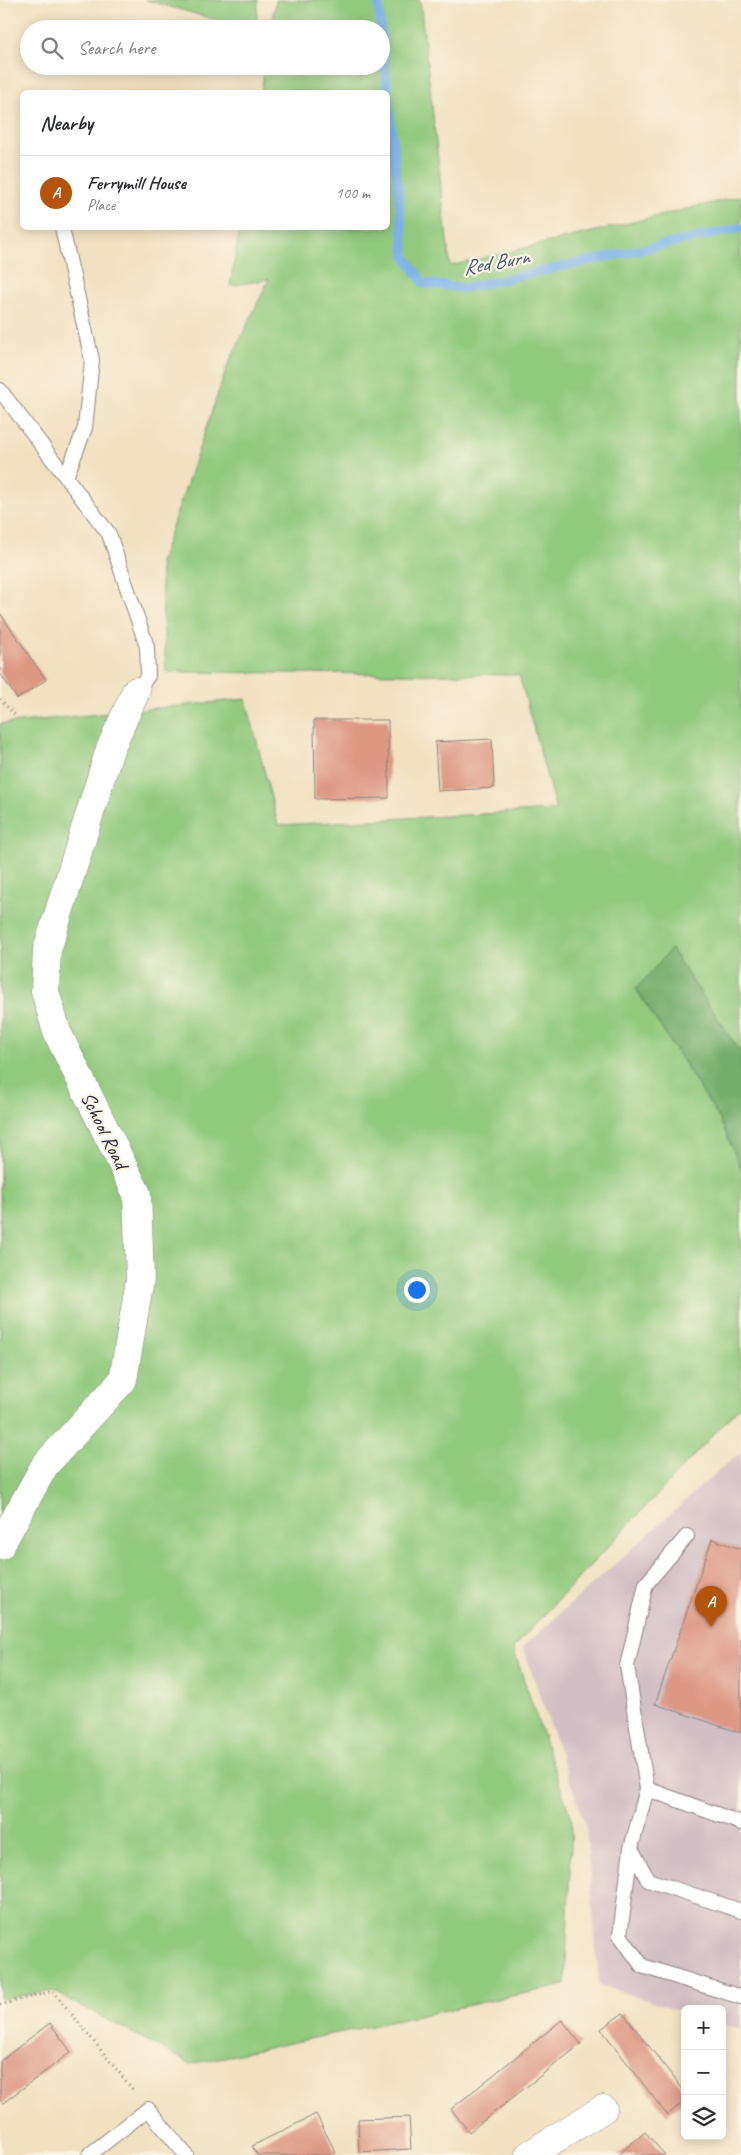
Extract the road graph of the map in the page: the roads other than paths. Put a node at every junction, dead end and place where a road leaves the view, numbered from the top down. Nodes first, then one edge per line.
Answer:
1 (62, 230) edge
2 (0, 390) edge
3 (66, 477) junction
4 (136, 691) joint
5 (687, 1536) dead end
6 (0, 1546) edge
7 (647, 1788) junction
8 (741, 1822) edge
9 (631, 1848) junction
10 (741, 1911) edge
11 (741, 1996) edge
12 (604, 2109) dead end
13 (89, 2155) edge
14 (186, 2155) edge
15 (529, 2155) edge

1 - 3 lane
2 - 3 lane
3 - 4 lane
4 - 6 street, School Road
5 - 7 lane
7 - 8 lane
7 - 9 lane
9 - 10 lane
9 - 11 lane
12 - 15 street
13 - 14 lane

